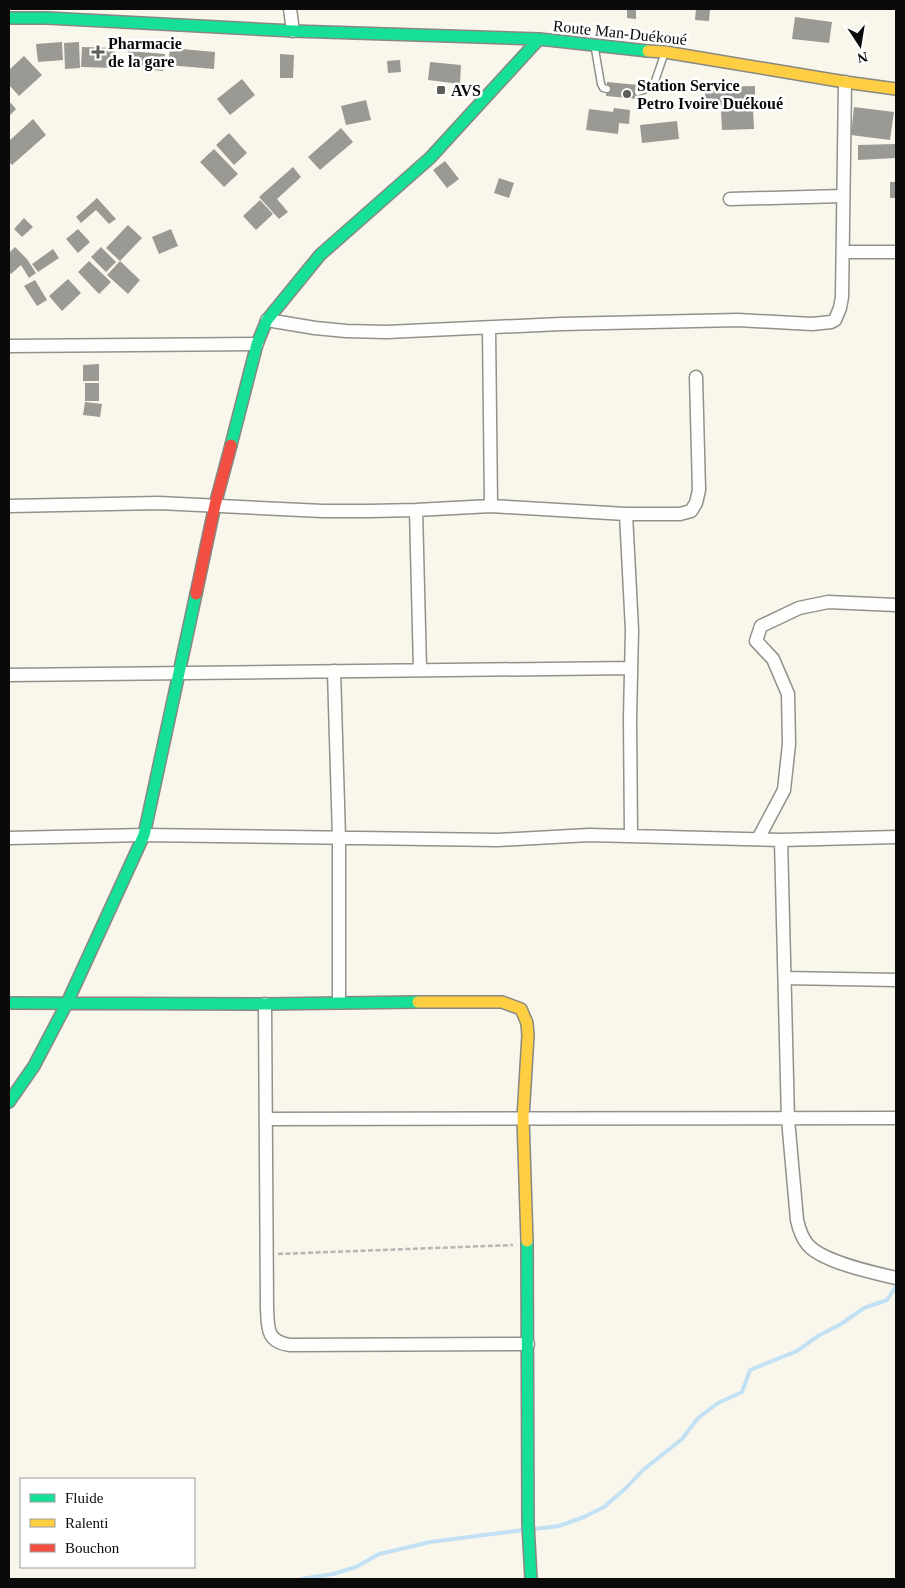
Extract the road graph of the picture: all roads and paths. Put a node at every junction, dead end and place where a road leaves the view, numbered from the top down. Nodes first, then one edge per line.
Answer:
1 (288, 10) edge
2 (49, 13) edge
3 (9, 18) edge
4 (293, 31) junction
5 (539, 39) junction
6 (595, 46) junction
7 (665, 52) junction
8 (845, 82) junction
9 (607, 89) dead end
10 (896, 89) edge
11 (638, 92) dead end
12 (843, 196) junction
13 (730, 199) dead end
14 (844, 252) junction
15 (896, 252) edge
16 (267, 320) junction
17 (489, 328) junction
18 (257, 344) junction
19 (9, 346) edge
20 (696, 377) dead end
21 (215, 505) junction
22 (9, 506) edge
23 (491, 506) junction
24 (416, 510) junction
25 (626, 514) junction
26 (896, 605) edge
27 (631, 668) junction
28 (420, 669) junction
29 (334, 671) junction
30 (178, 673) junction
31 (9, 674) edge
32 (144, 835) junction
33 (631, 835) junction
34 (896, 837) edge
35 (9, 838) edge
36 (339, 838) junction
37 (758, 839) junction
38 (781, 840) junction
39 (785, 978) junction
40 (896, 980) edge
41 (339, 1002) junction
42 (9, 1003) edge
43 (67, 1003) junction
44 (265, 1004) junction
45 (9, 1102) edge
46 (523, 1118) junction
47 (896, 1118) edge
48 (267, 1119) junction
49 (788, 1120) junction
50 (526, 1244) junction
51 (268, 1255) junction
52 (896, 1278) edge
53 (528, 1344) junction
54 (531, 1579) edge

1 - 4 street
2 - 3 street, Route Man-Duékoué
2 - 4 street, Route Man-Duékoué
4 - 5 street, Route Man-Duékoué
5 - 6 street, Route Man-Duékoué
5 - 16 street
6 - 7 street, Route Man-Duékoué
6 - 9 lane
7 - 8 street, Route Man-Duékoué
7 - 11 lane
8 - 10 street, Route Man-Duékoué
8 - 12 street
12 - 13 street
12 - 14 street
14 - 15 street
14 - 17 street
16 - 17 street
16 - 18 street
17 - 23 street
18 - 19 street
18 - 21 street
20 - 25 street
21 - 22 street
21 - 24 street
21 - 30 street
23 - 24 street
23 - 25 street
24 - 28 street
25 - 27 street
26 - 37 street
27 - 28 street
27 - 33 street
28 - 29 street
29 - 30 street
29 - 36 street
30 - 31 street
30 - 32 street
32 - 35 street
32 - 36 street
32 - 43 street
33 - 36 street
33 - 37 street
34 - 38 street
36 - 41 street
37 - 38 street
38 - 39 street
39 - 40 street
39 - 49 street
41 - 44 street
41 - 46 street
42 - 43 street
43 - 44 street
43 - 45 street
44 - 48 street
46 - 48 street
46 - 49 street
46 - 50 street
47 - 49 street
48 - 51 street
49 - 52 street
50 - 51 path
50 - 53 street
51 - 53 street
53 - 54 street

